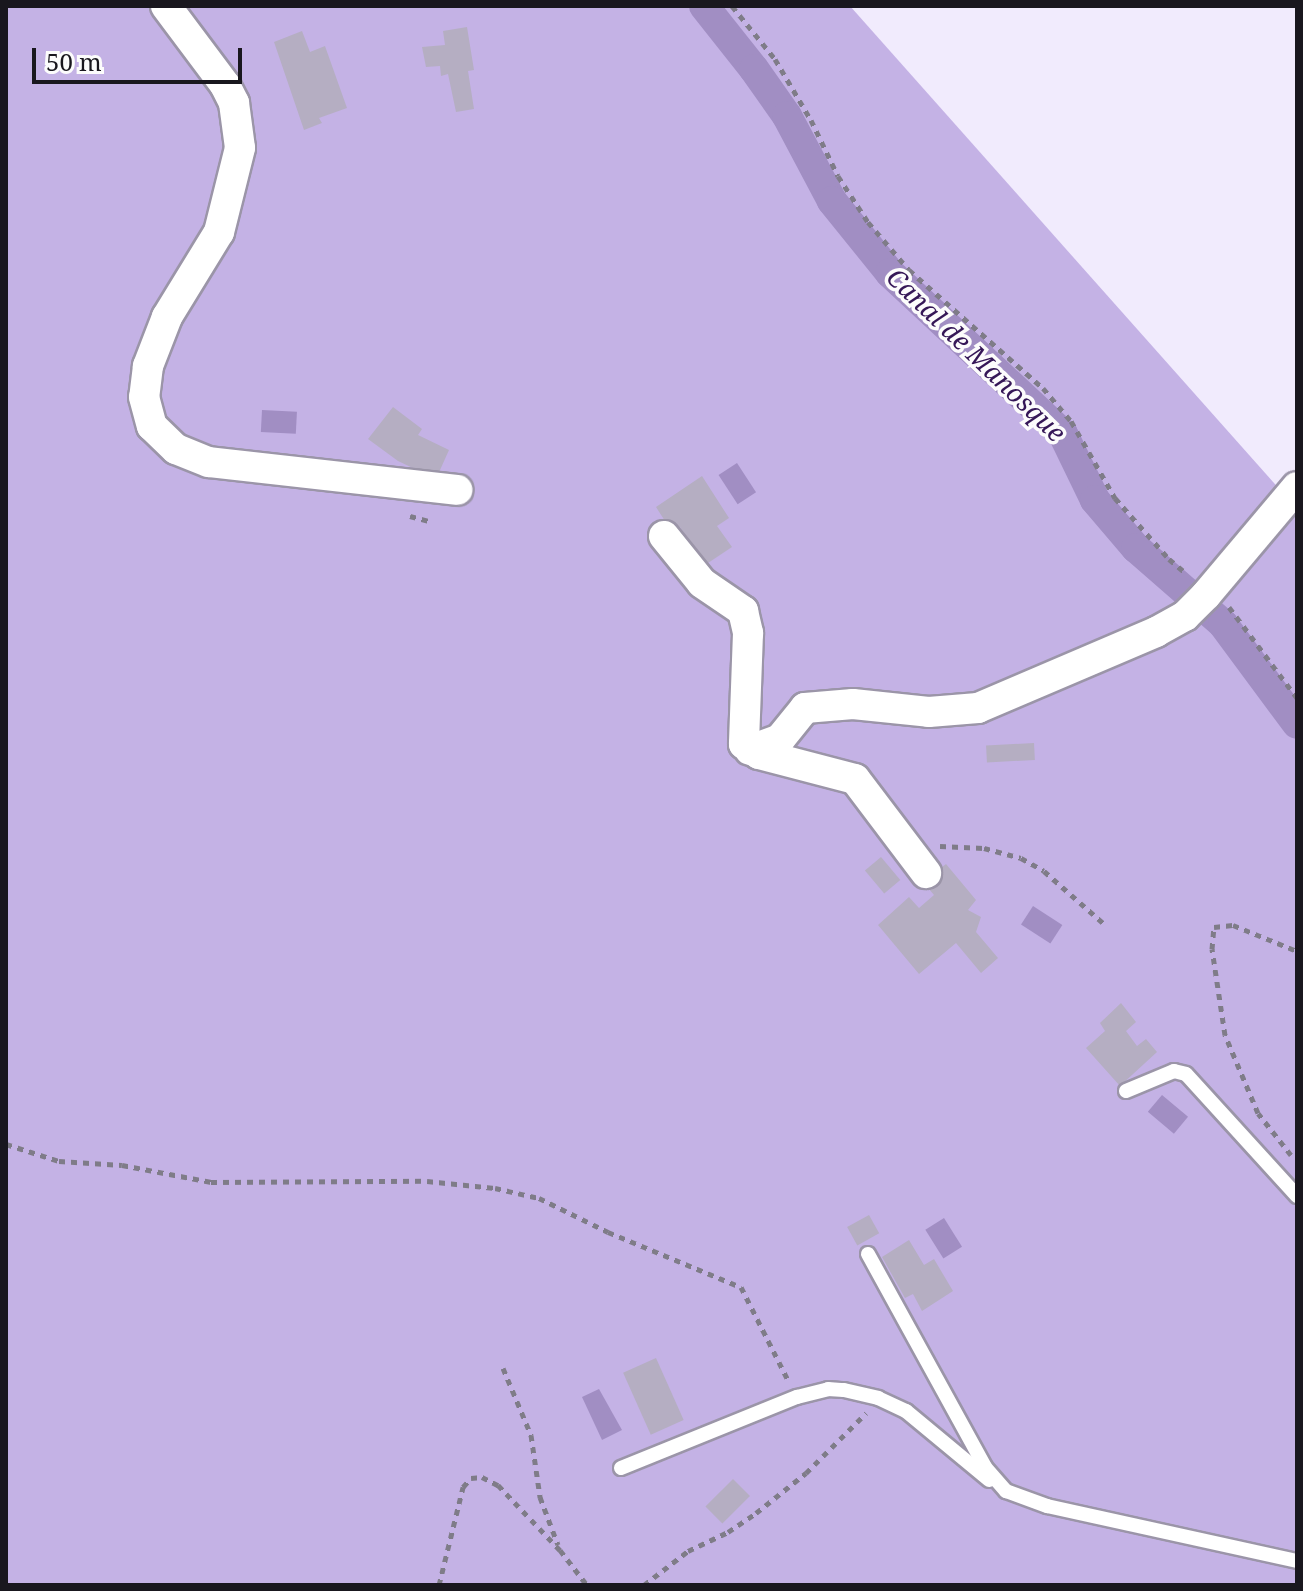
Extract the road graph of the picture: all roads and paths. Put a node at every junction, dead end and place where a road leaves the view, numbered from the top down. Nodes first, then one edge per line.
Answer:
1 (166, 6) edge
2 (732, 6) edge
3 (1297, 487) edge
4 (457, 490) dead end
5 (664, 536) dead end
6 (1201, 600) junction
7 (1297, 698) edge
8 (750, 750) junction
9 (895, 832) junction
10 (926, 873) dead end
11 (1103, 923) dead end
12 (1297, 951) edge
13 (1126, 1091) dead end
14 (6, 1144) edge
15 (1297, 1162) edge
16 (1297, 1196) edge
17 (868, 1254) dead end
18 (503, 1368) dead end
19 (797, 1397) junction
20 (878, 1398) junction
21 (621, 1468) dead end
22 (1006, 1491) junction
23 (560, 1550) junction
24 (1297, 1561) edge
25 (439, 1585) edge
26 (587, 1585) edge
27 (644, 1585) edge

1 - 4 street
2 - 6 path
3 - 6 street
5 - 8 street
6 - 7 path
6 - 8 street
8 - 9 street
9 - 10 street
9 - 11 path
12 - 15 path
13 - 16 lane
14 - 19 path
17 - 22 lane
18 - 23 path
19 - 20 lane
19 - 21 lane
20 - 22 lane
20 - 27 path
22 - 24 lane
23 - 25 path
23 - 26 path

